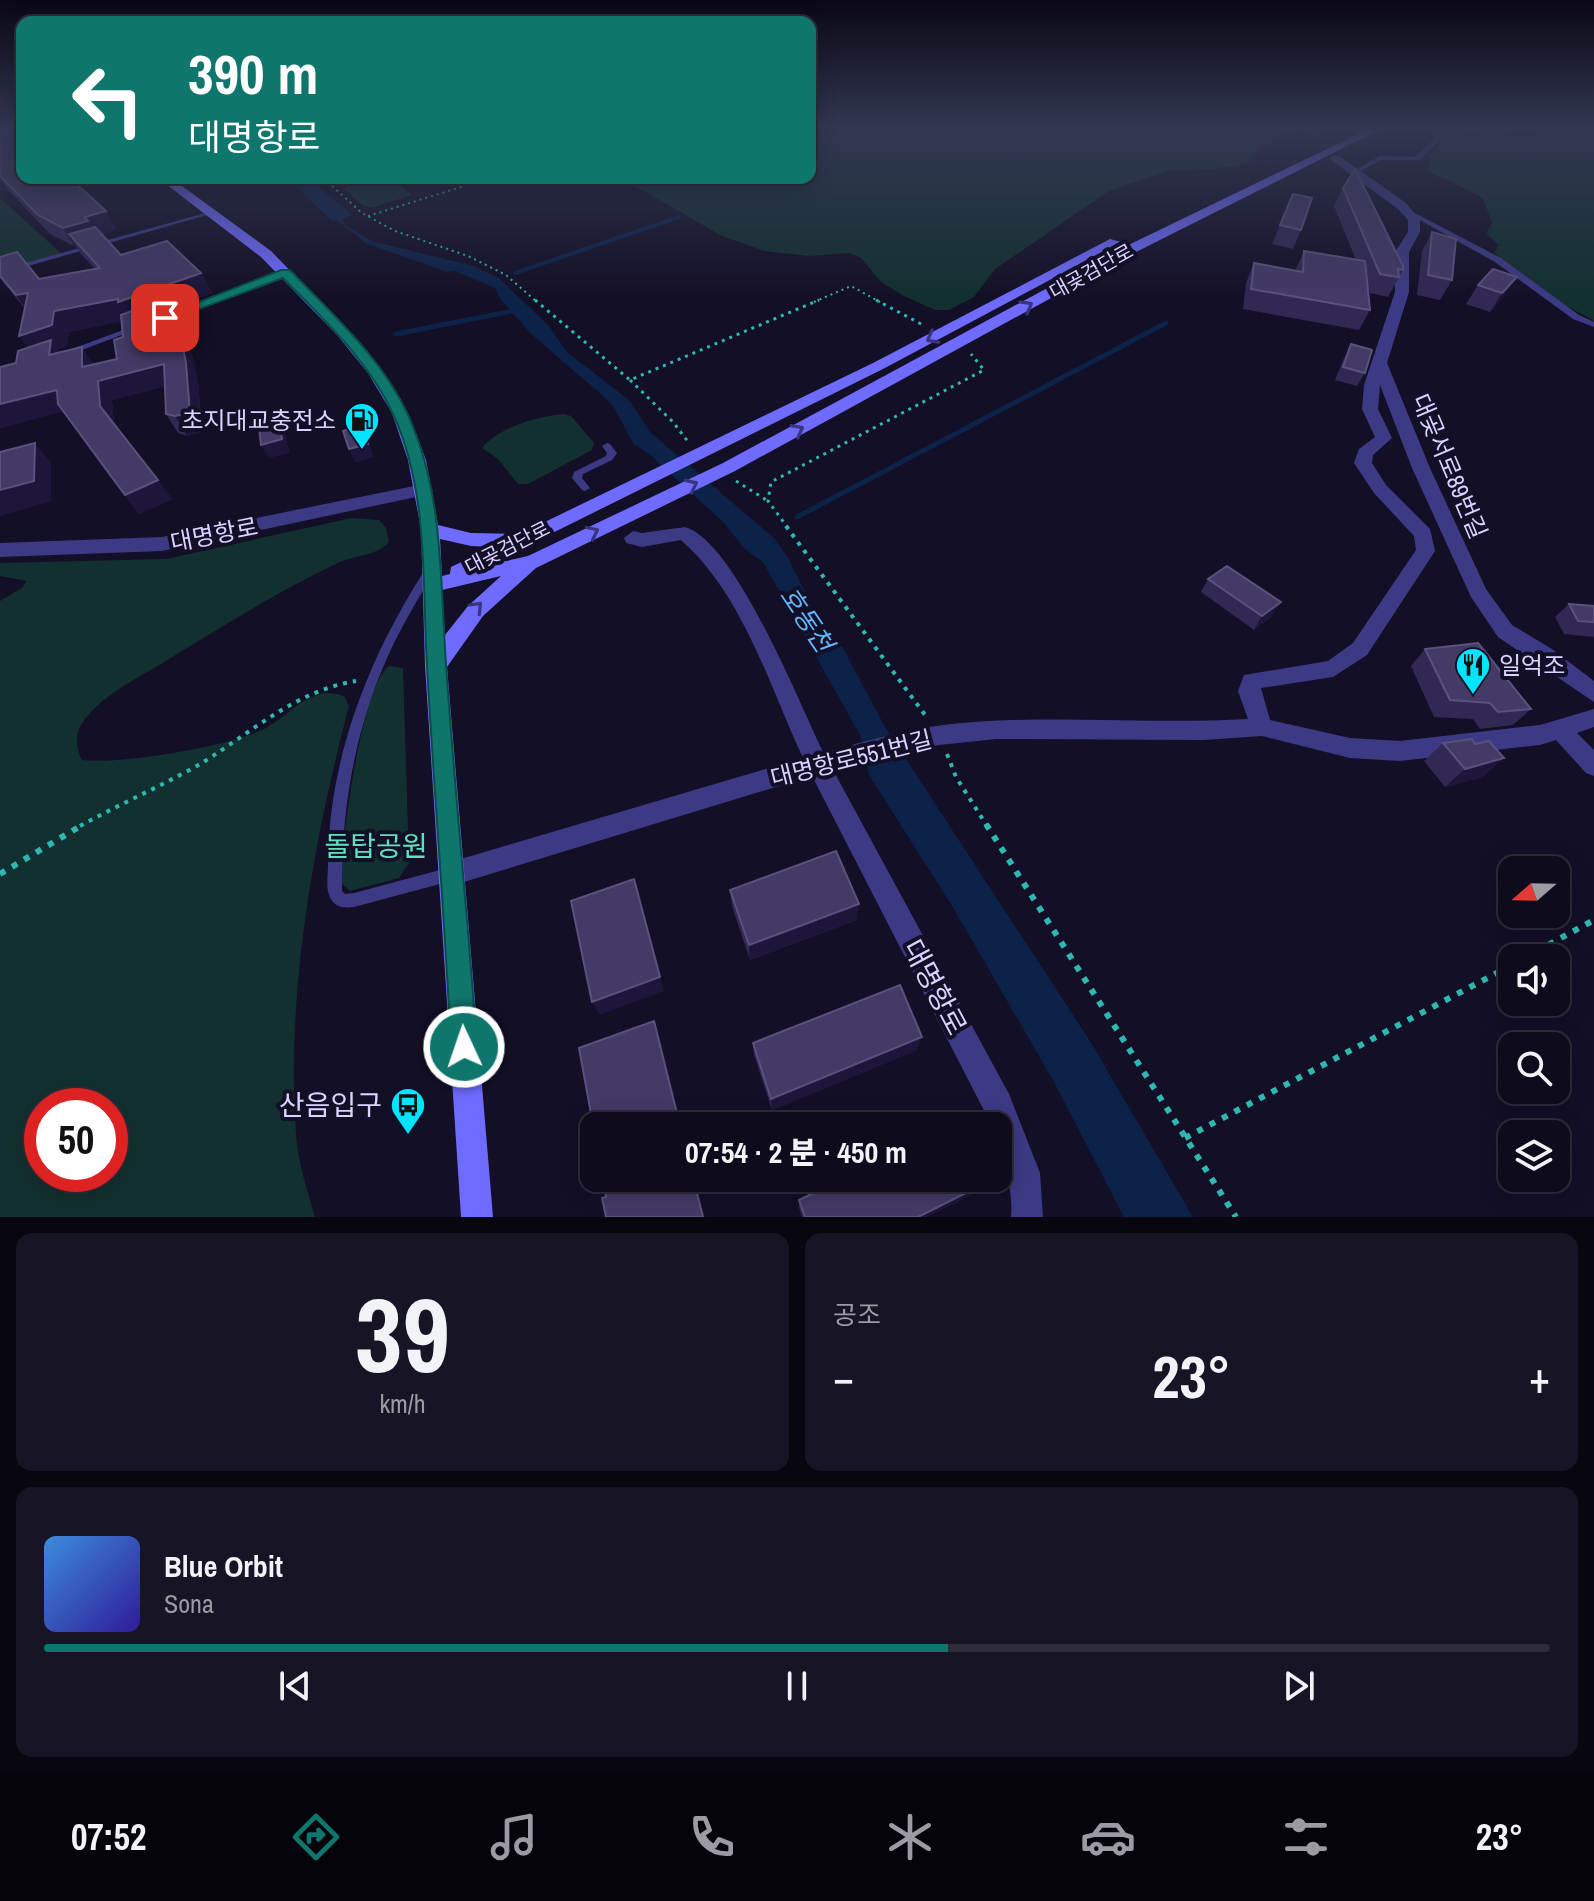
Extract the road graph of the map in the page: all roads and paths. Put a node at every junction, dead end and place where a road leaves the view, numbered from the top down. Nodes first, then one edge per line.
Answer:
1 (174, 186) edge
2 (332, 186) edge
3 (465, 186) edge
4 (1232, 186) edge
5 (1260, 186) edge
6 (1374, 186) edge
7 (1409, 212) junction
8 (211, 213) junction
9 (368, 216) junction
10 (0, 272) edge
11 (285, 273) junction
12 (162, 319) edge
13 (148, 324) edge
14 (923, 325) dead end
15 (1594, 325) edge
16 (54, 357) edge
17 (1379, 363) junction
18 (607, 446) dead end
19 (585, 488) dead end
20 (424, 490) junction
21 (430, 529) junction
22 (529, 535) junction
23 (633, 538) dead end
24 (0, 550) edge
25 (533, 562) junction
26 (432, 577) junction
27 (436, 666) junction
28 (370, 681) junction
29 (1594, 693) edge
30 (1594, 718) edge
31 (1262, 727) junction
32 (1560, 729) junction
33 (822, 763) junction
34 (1594, 766) edge
35 (454, 873) junction
36 (0, 874) edge
37 (1594, 920) edge
38 (1550, 944) edge
39 (1498, 972) edge
40 (1185, 1138) dead end
41 (477, 1217) edge
42 (1027, 1217) edge

1 - 8 main road
2 - 9 path
3 - 9 path
4 -> 22 main road, 대곶검단로
25 -> 5 main road, 대곶검단로
6 - 7 street
7 - 15 lane
7 - 17 street
8 - 10 lane
8 - 11 main road
9 - 14 path
11 - 12 lane
11 - 20 main road
13 - 16 lane
17 - 29 street, 대곶서로89번길
17 - 31 street
18 - 19 lane
20 - 21 main road
20 - 24 street, 대명항로
21 - 22 main road
21 - 26 main road
22 - 26 main road, 대곶검단로
23 - 33 street, 대명항로
25 - 26 main road, 대곶검단로
27 -> 25 main road
26 - 27 main road
26 - 28 lane
27 - 35 main road
28 - 35 lane
28 - 36 path
30 - 32 street, 대명항로551번길
31 - 32 street, 대명항로551번길
31 - 33 street, 대명항로551번길
32 - 34 street
33 - 35 street, 대명항로551번길
33 - 42 street, 대명항로
35 - 41 main road
37 - 38 path
39 - 40 path

